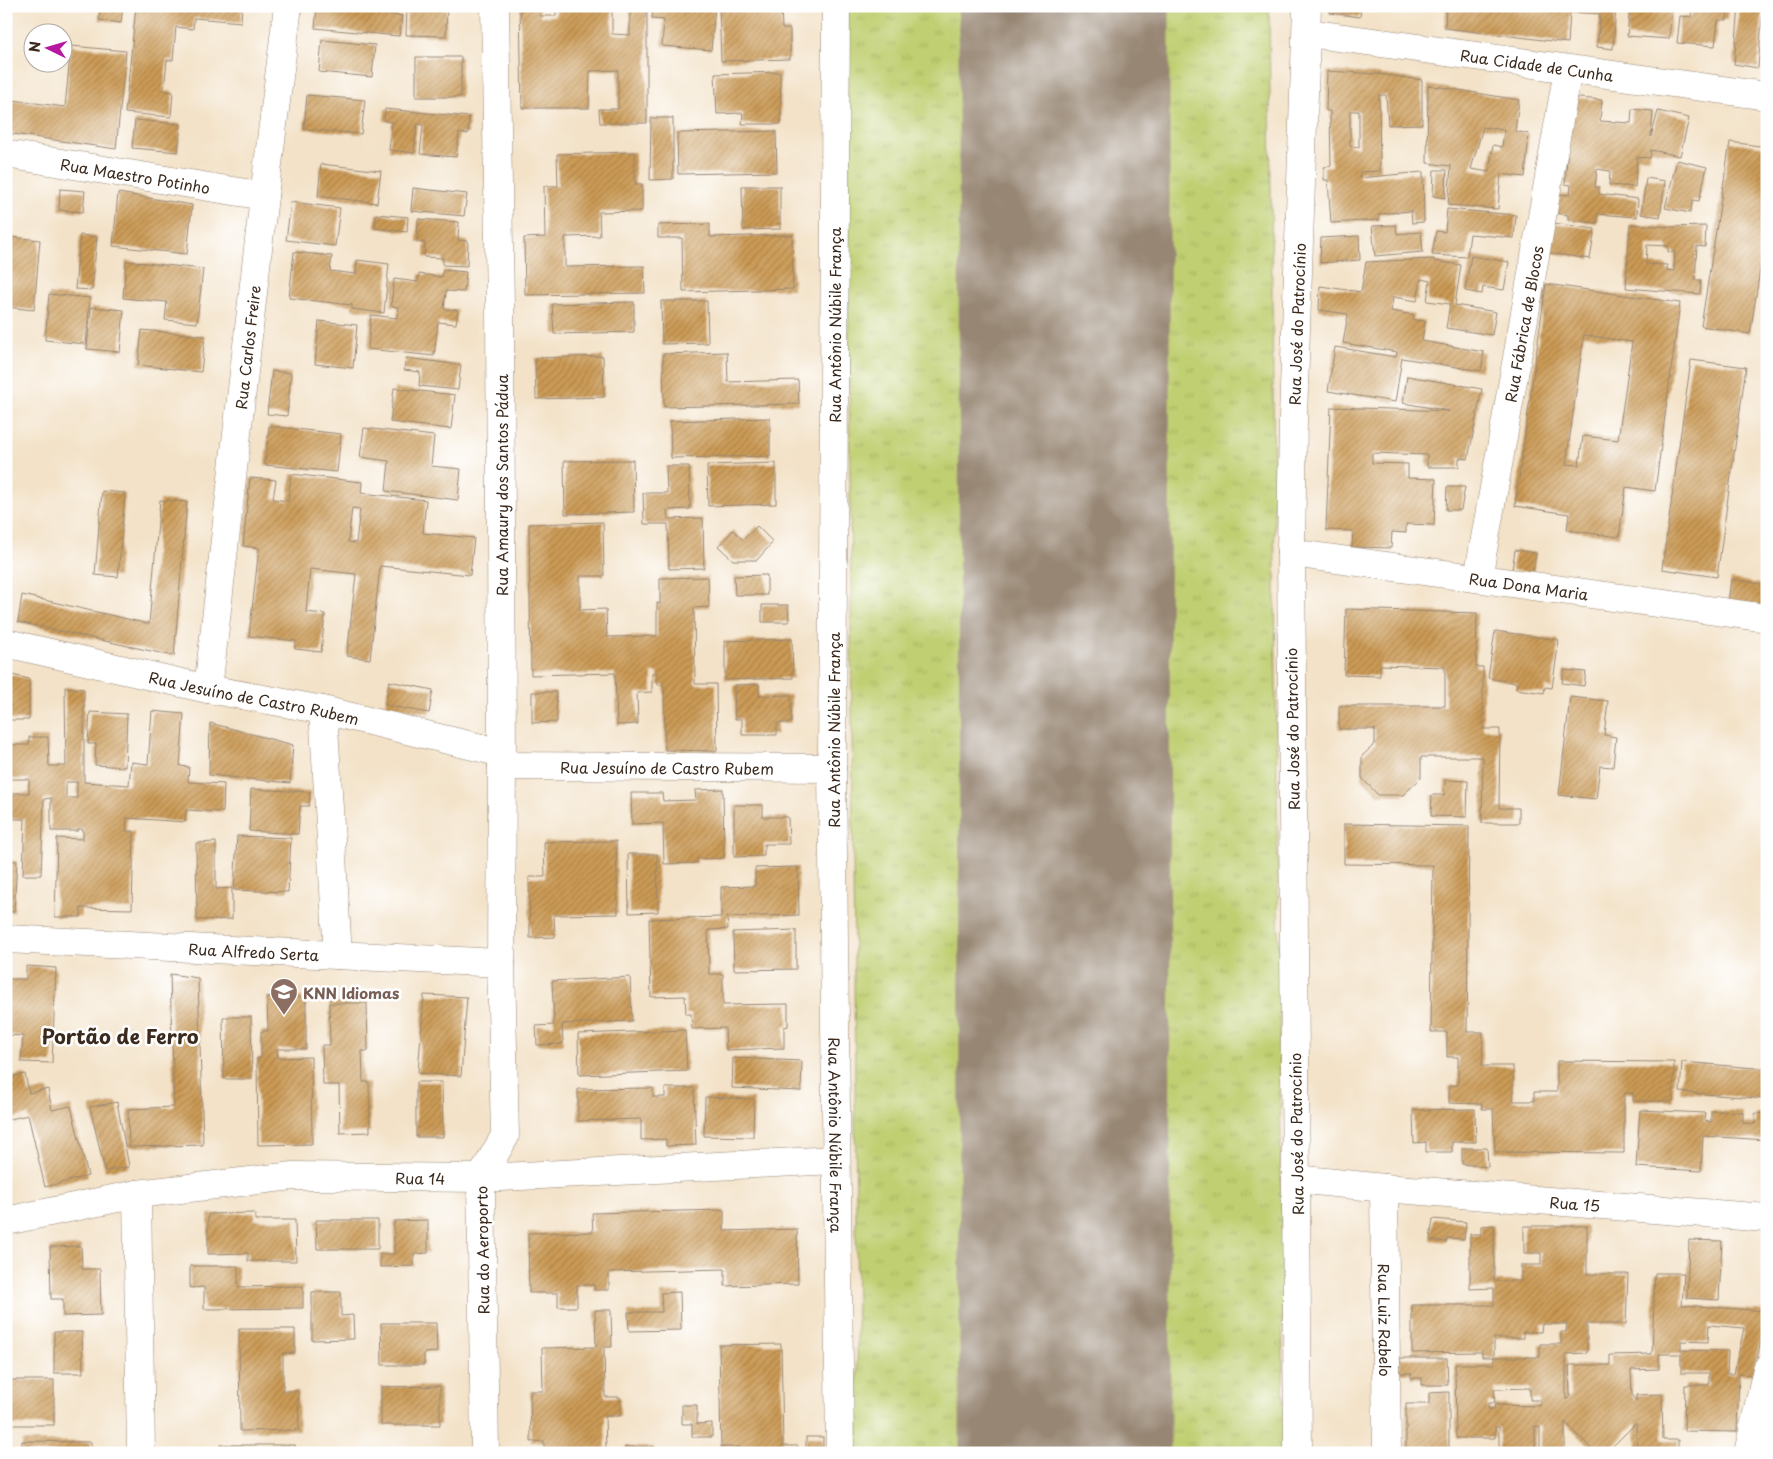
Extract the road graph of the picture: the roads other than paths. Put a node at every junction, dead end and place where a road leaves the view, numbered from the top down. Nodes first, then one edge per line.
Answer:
1 (288, 6) edge
2 (496, 6) edge
3 (836, 6) edge
4 (1307, 6) edge
5 (1308, 33) junction
6 (1568, 70) junction
7 (1767, 96) edge
8 (6, 154) edge
9 (264, 196) junction
10 (1291, 553) junction
11 (1478, 578) junction
12 (1767, 618) edge
13 (6, 643) edge
14 (208, 689) junction
15 (323, 710) junction
16 (502, 760) junction
17 (832, 768) junction
18 (6, 939) edge
19 (338, 955) junction
20 (501, 963) junction
21 (836, 1160) junction
22 (481, 1178) junction
23 (1296, 1179) junction
24 (1384, 1188) junction
25 (137, 1194) junction
26 (1767, 1218) edge
27 (6, 1221) edge
28 (1767, 1370) edge
29 (141, 1453) edge
30 (486, 1453) edge
31 (840, 1453) edge
32 (1298, 1453) edge
33 (1387, 1453) edge
34 (1748, 1453) edge

1 - 9 street, Rua Carlos Freire
2 - 16 street, Rua Amaury dos Santos Pádua
3 - 17 street, Rua Antônio Núbile França
4 - 5 street, Rua José do Patrocínio
5 - 6 street, Rua Cidade de Cunha
5 - 10 street, Rua José do Patrocínio
6 - 7 street, Rua Cidade de Cunha
6 - 11 street, Rua Fábrica de Blocos
8 - 9 street, Rua Maestro Potinho
9 - 14 street, Rua Carlos Freire
10 - 11 street, Rua Dona Maria
10 - 23 street, Rua José do Patrocínio
11 - 12 street, Rua Dona Maria
13 - 14 street, Rua Jesuíno de Castro Rubem
14 - 15 street, Rua Jesuíno de Castro Rubem
15 - 16 street, Rua Jesuíno de Castro Rubem
15 - 19 street
16 - 17 street, Rua Jesuíno de Castro Rubem
16 - 20 street, Rua Amaury dos Santos Pádua
17 - 21 street, Rua Antônio Núbile França
18 - 19 street, Rua Alfredo Serta
19 - 20 street, Rua Alfredo Serta
20 - 22 street, Rua do Aeroporto
21 - 22 street, Rua 14
21 - 31 street, Rua Antônio Núbile França
22 - 25 street, Rua 14
22 - 30 street, Rua do Aeroporto
23 - 24 street, Rua 15
23 - 32 street, Rua José do Patrocínio
24 - 26 street, Rua 15
24 - 33 street, Rua Luiz Rabelo
25 - 27 street, Rua 14
25 - 29 street
28 - 34 street

